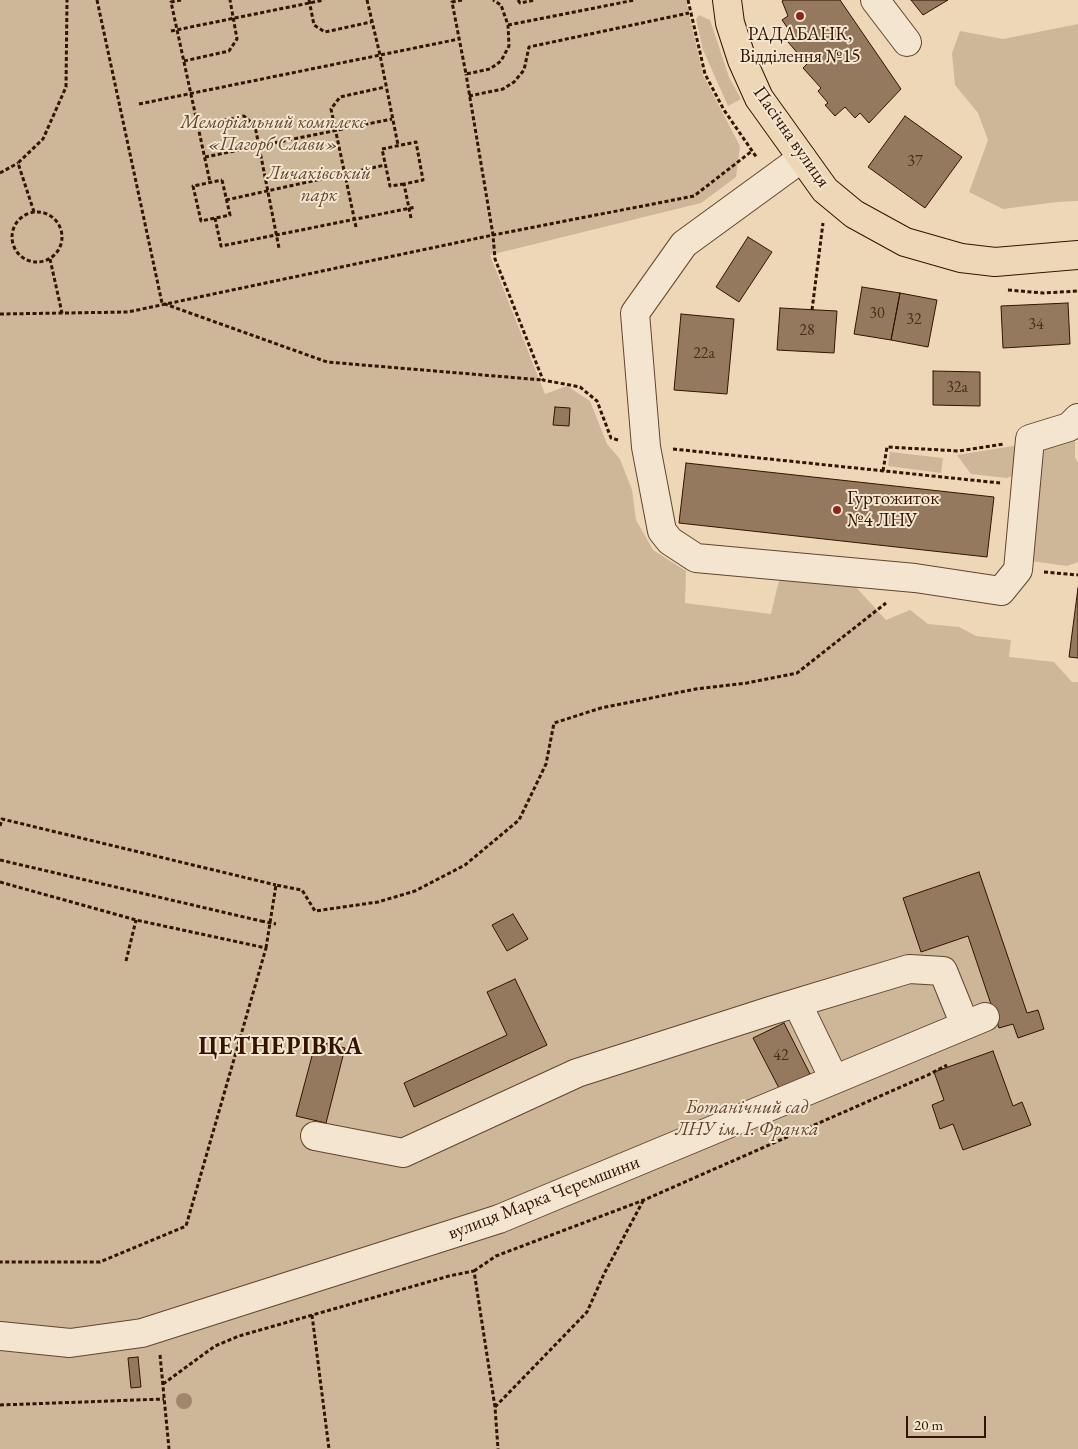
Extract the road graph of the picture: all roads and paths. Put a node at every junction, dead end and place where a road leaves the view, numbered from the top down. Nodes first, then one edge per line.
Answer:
1 (67, 0) edge
2 (97, 0) edge
3 (181, 0) edge
4 (230, 0) edge
5 (324, 0) edge
6 (367, 0) edge
7 (462, 0) edge
8 (493, 0) edge
9 (518, 0) edge
10 (536, 0) edge
11 (634, 0) edge
12 (688, 0) edge
13 (727, 0) edge
14 (875, 0) edge
15 (452, 1) edge
16 (309, 2) edge
17 (689, 13) junction
18 (233, 19) junction
19 (371, 22) junction
20 (508, 25) junction
21 (177, 30) junction
22 (171, 31) dead end
23 (459, 40) junction
24 (907, 42) dead end
25 (380, 55) junction
26 (184, 61) junction
27 (466, 74) junction
28 (385, 87) junction
29 (192, 94) junction
30 (469, 96) junction
31 (139, 104) dead end
32 (392, 119) junction
33 (198, 126) junction
34 (336, 130) junction
35 (259, 145) junction
36 (398, 145) junction
37 (205, 156) junction
38 (802, 158) junction
39 (18, 163) junction
40 (385, 166) junction
41 (0, 174) edge
42 (345, 174) junction
43 (210, 182) junction
44 (404, 184) junction
45 (268, 191) junction
46 (226, 200) junction
47 (416, 207) dead end
48 (409, 208) junction
49 (34, 212) junction
50 (215, 218) junction
51 (411, 218) dead end
52 (824, 218) dead end
53 (354, 219) junction
54 (356, 227) dead end
55 (276, 235) junction
56 (493, 235) junction
57 (279, 248) dead end
58 (1078, 255) edge
59 (50, 259) junction
60 (162, 303) junction
61 (812, 310) dead end
62 (62, 313) junction
63 (0, 314) edge
64 (543, 380) junction
65 (1078, 418) edge
66 (1030, 439) junction
67 (646, 447) junction
68 (883, 471) junction
69 (1026, 485) junction
70 (1018, 570) junction
71 (1078, 575) edge
72 (914, 578) junction
73 (1, 819) edge
74 (0, 826) edge
75 (0, 860) edge
76 (0, 882) edge
77 (276, 885) junction
78 (136, 920) junction
79 (276, 924) dead end
80 (266, 948) junction
81 (126, 961) dead end
82 (797, 1002) junction
83 (952, 1062) dead end
84 (834, 1079) junction
85 (315, 1136) dead end
86 (644, 1200) junction
87 (0, 1262) edge
88 (474, 1271) junction
89 (312, 1315) junction
90 (158, 1327) junction
91 (0, 1336) edge
92 (163, 1384) junction
93 (164, 1399) junction
94 (0, 1405) edge
95 (495, 1407) junction
96 (168, 1449) edge
97 (329, 1449) edge
98 (498, 1449) edge

1 - 39 path
2 - 60 path
3 - 21 path
4 - 18 path
5 - 16 path
6 - 19 path
7 - 15 path
8 - 20 path
9 - 10 path
11 - 20 path
12 - 17 path
13 - 38 main road, Пасічна вулиця
14 - 24 lane
15 - 23 path
16 - 18 path
16 - 19 path
17 - 30 path
17 - 56 path
18 - 21 path
18 - 26 path
19 - 25 path
20 - 27 path
21 - 22 path
21 - 26 path
23 - 25 path
23 - 27 path
25 - 28 path
25 - 29 path
26 - 29 path
27 - 30 path
28 - 32 path
28 - 34 path
29 - 31 path
29 - 33 path
30 - 56 path
32 - 34 path
32 - 36 path
33 - 35 path
33 - 37 path
34 - 35 path
34 - 42 path
35 - 37 path
35 - 45 path
36 - 40 path
36 - 44 path
37 - 43 path
38 - 58 main road, Пасічна вулиця
38 - 67 lane
39 - 41 path
39 - 49 path
40 - 42 path
40 - 44 path
42 - 45 path
42 - 53 path
43 - 46 path
43 - 50 path
44 - 48 path
45 - 46 path
45 - 55 path
46 - 50 path
47 - 48 path
48 - 51 path
48 - 53 path
49 - 59 path
49 - 59 path
50 - 55 path
52 - 61 path
53 - 54 path
53 - 55 path
55 - 57 path
56 - 60 path
56 - 64 path
59 - 62 path
60 - 62 path
60 - 64 path
62 - 63 path
64 - 67 path
65 - 66 lane
66 - 68 path
66 - 69 lane
67 - 68 path
67 - 72 lane
68 - 69 path
69 - 70 lane
70 - 71 path
70 - 72 lane
72 - 77 path
73 - 74 path
73 - 77 path
75 - 79 path, bridge
76 - 78 path
77 - 80 path
78 - 80 path
78 - 81 path
80 - 87 path
82 - 84 lane
82 - 84 lane, вулиця Марка Черемшини
82 - 85 lane
83 - 86 path
84 - 90 lane, вулиця Марка Черемшини
86 - 88 path
86 - 95 path
88 - 89 path
88 - 95 path
89 - 92 path
89 - 97 path
90 - 91 lane, вулиця Марка Черемшини
90 - 92 path
92 - 93 path
93 - 94 path
93 - 96 path
95 - 98 path

